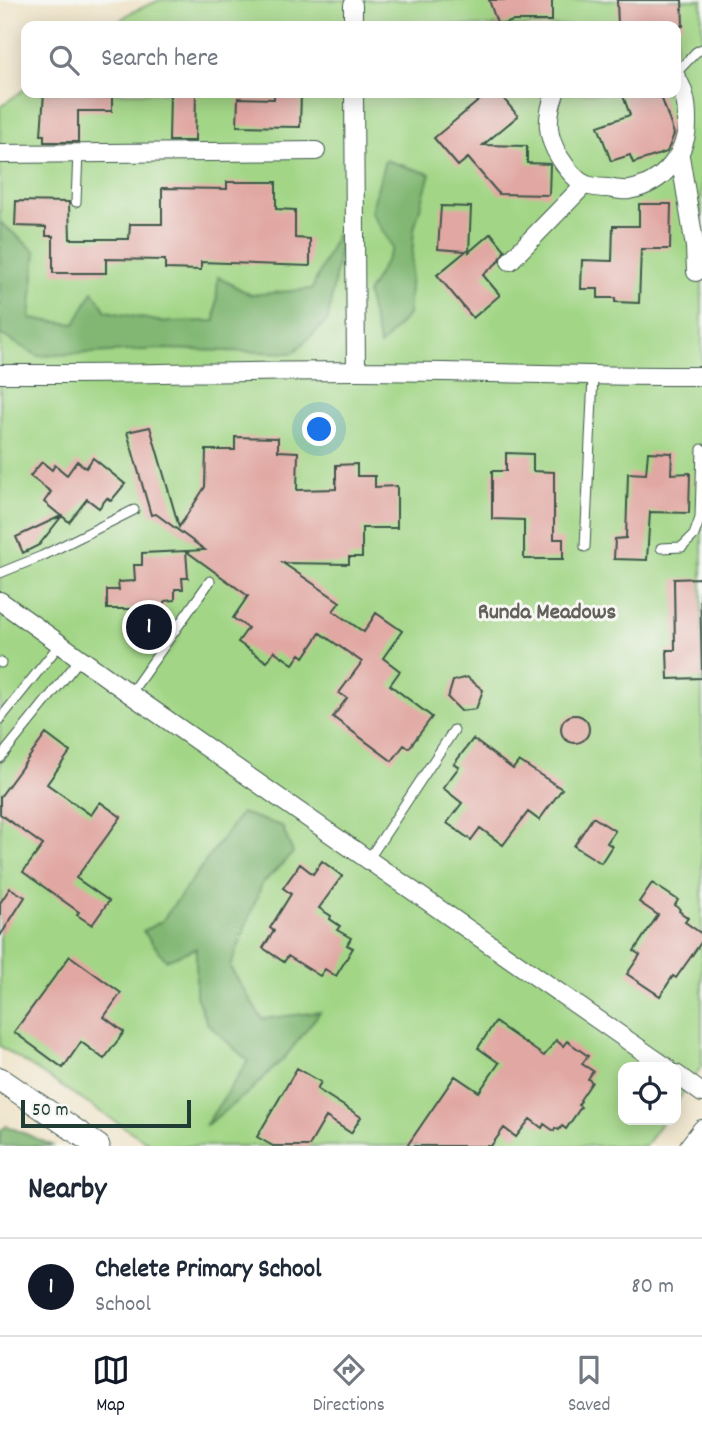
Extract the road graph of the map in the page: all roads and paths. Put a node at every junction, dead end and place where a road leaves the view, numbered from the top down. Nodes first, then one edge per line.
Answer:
1 (353, 5) dead end
2 (353, 21) edge
3 (702, 49) edge
4 (681, 69) edge
5 (681, 84) edge
6 (354, 98) edge
7 (553, 98) edge
8 (316, 151) dead end
9 (78, 152) junction
10 (0, 154) edge
11 (680, 156) junction
12 (585, 184) junction
13 (76, 202) dead end
14 (510, 261) dead end
15 (696, 272) dead end
16 (356, 371) junction
17 (0, 374) edge
18 (702, 376) edge
19 (593, 377) junction
20 (702, 449) edge
21 (134, 510) dead end
22 (585, 547) dead end
23 (661, 548) dead end
24 (0, 573) edge
25 (209, 581) dead end
26 (0, 601) edge
27 (60, 643) junction
28 (80, 659) junction
29 (130, 694) junction
30 (0, 719) edge
31 (454, 730) dead end
32 (0, 758) edge
33 (368, 860) junction
34 (659, 1062) edge
35 (681, 1078) edge
36 (0, 1079) edge
37 (702, 1093) edge
38 (702, 1129) edge
39 (98, 1146) edge
40 (689, 1146) edge

1 - 2 street
3 - 4 lane
5 - 11 street
6 - 16 street
7 - 12 street
8 - 9 street
9 - 10 street
9 - 13 lane
11 - 12 street
11 - 15 street
12 - 14 street
16 - 17 street
16 - 19 street
18 - 19 street
19 - 22 lane
20 - 23 lane
21 - 24 lane
25 - 29 lane
26 - 27 street
27 - 28 street
27 - 30 lane
28 - 29 street
28 - 32 lane
29 - 33 street
31 - 33 lane
33 - 34 street
35 - 37 street
36 - 39 street
38 - 40 street

